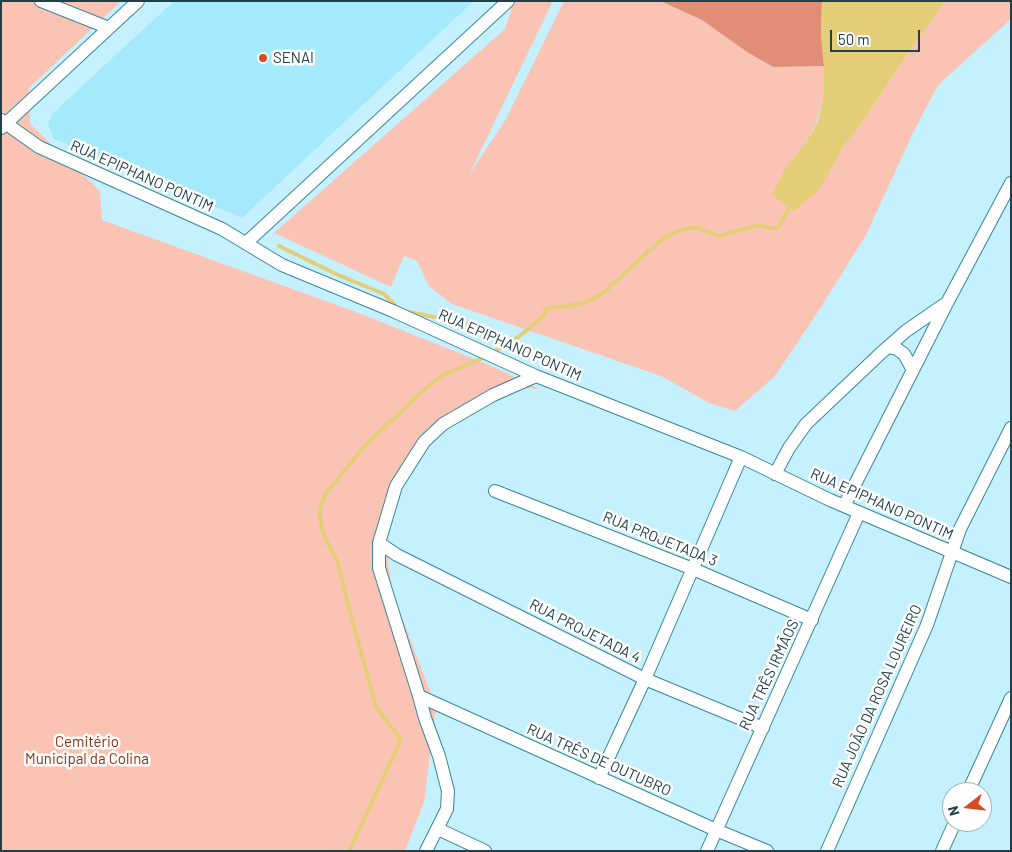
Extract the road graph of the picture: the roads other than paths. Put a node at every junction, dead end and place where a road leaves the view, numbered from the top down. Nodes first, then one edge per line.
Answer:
1 (41, 1) edge
2 (138, 1) edge
3 (508, 1) edge
4 (109, 28) junction
5 (3, 124) edge
6 (1011, 183) edge
7 (246, 242) junction
8 (947, 303) junction
9 (888, 347) junction
10 (913, 370) junction
11 (536, 376) junction
12 (1011, 428) edge
13 (741, 457) junction
14 (775, 474) junction
15 (495, 490) dead end
16 (844, 506) junction
17 (859, 513) junction
18 (379, 543) junction
19 (953, 552) junction
20 (693, 569) junction
21 (1011, 577) edge
22 (812, 620) junction
23 (645, 679) junction
24 (420, 696) junction
25 (1011, 698) edge
26 (763, 728) junction
27 (599, 778) junction
28 (973, 782) edge
29 (438, 829) junction
30 (716, 830) junction
31 (951, 832) edge
32 (426, 851) edge
33 (486, 851) edge
34 (707, 851) edge
35 (767, 851) edge
36 (827, 851) edge
37 (942, 851) edge

1 - 4 street
2 - 4 street
3 - 7 street
4 - 5 street
5 - 7 street, RUA EPIPHANO PONTIM
6 - 8 street
7 - 11 street, RUA EPIPHANO PONTIM
8 - 9 street
8 - 10 street
9 - 10 street
9 - 14 street
10 - 16 street
11 - 13 street, RUA EPIPHANO PONTIM
11 - 18 street
12 - 19 street, RUA JOÃO DA ROSA LOUREIRO
13 - 14 street, RUA EPIPHANO PONTIM
13 - 20 street
14 - 16 street, RUA EPIPHANO PONTIM
15 - 20 street, RUA PROJETADA 3
16 - 17 street, RUA EPIPHANO PONTIM
17 - 19 street, RUA EPIPHANO PONTIM
17 - 22 street, RUA TRÊS IRMÃOS
18 - 23 street, RUA PROJETADA 4
18 - 24 street
19 - 21 street, RUA EPIPHANO PONTIM
19 - 36 street, RUA JOÃO DA ROSA LOUREIRO
20 - 22 street, RUA PROJETADA 3
20 - 23 street
22 - 26 street, RUA TRÊS IRMÃOS
23 - 26 street, RUA PROJETADA 4
23 - 27 street
24 - 27 street, RUA TRÊS DE OUTUBRO
24 - 29 street
25 - 28 street
26 - 30 street, RUA TRÊS IRMÃOS
27 - 30 street, RUA TRÊS DE OUTUBRO
29 - 32 street
29 - 33 street
30 - 34 street, RUA TRÊS IRMÃOS
30 - 35 street, RUA TRÊS DE OUTUBRO
31 - 37 street

